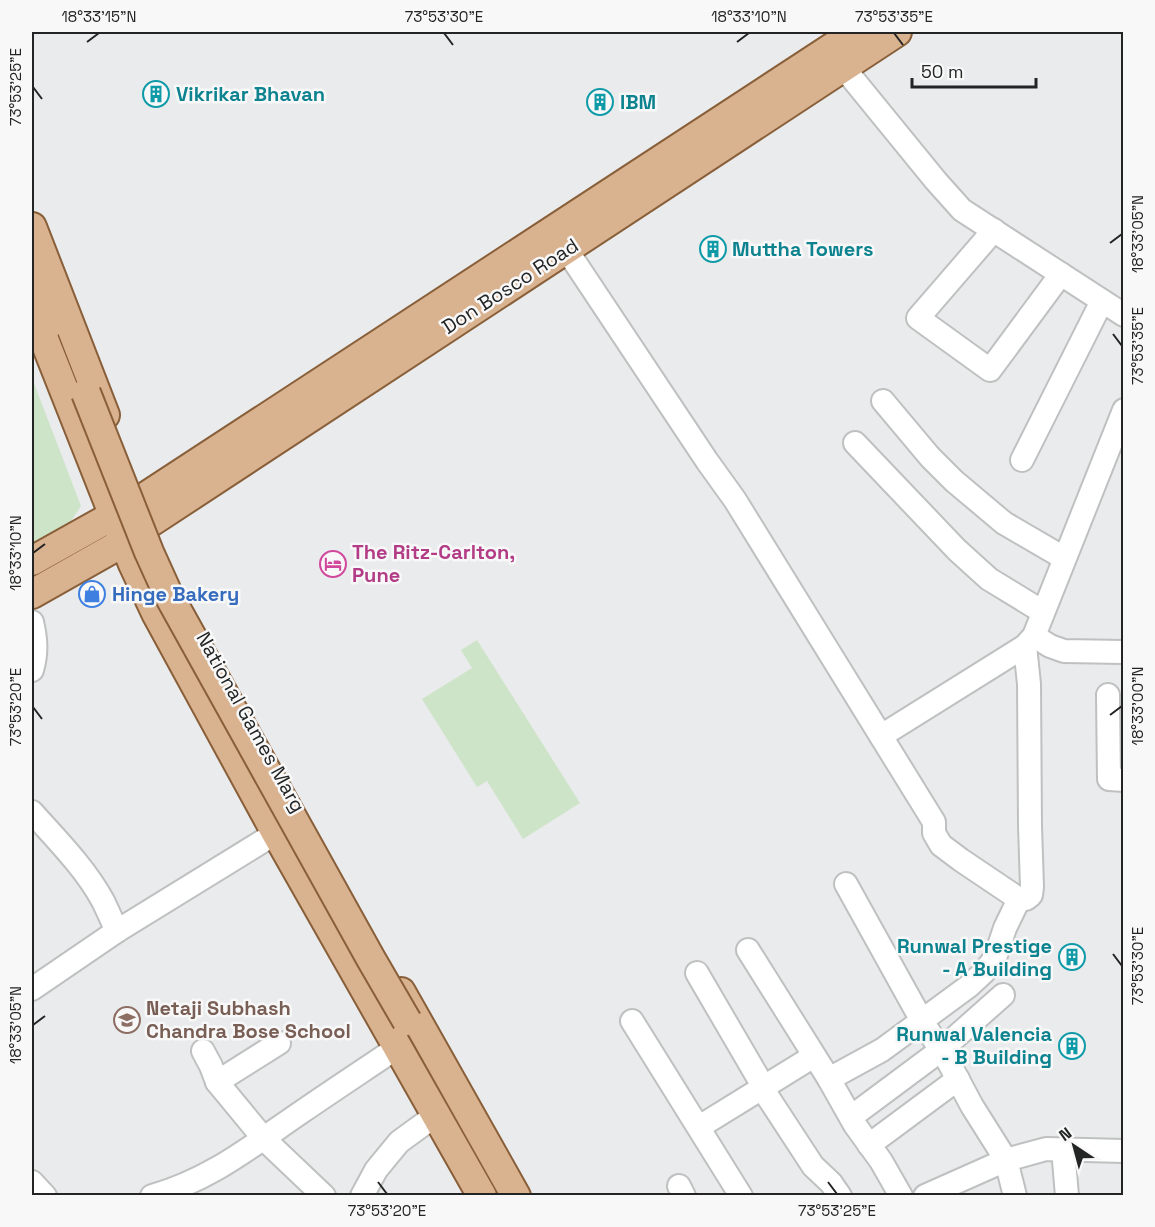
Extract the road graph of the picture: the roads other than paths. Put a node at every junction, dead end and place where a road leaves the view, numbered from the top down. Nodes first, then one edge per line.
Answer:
1 (856, 32) edge
2 (897, 32) edge
3 (843, 67) junction
4 (32, 227) edge
5 (994, 230) junction
6 (566, 249) junction
7 (32, 253) edge
8 (1061, 274) junction
9 (32, 283) edge
10 (1102, 301) junction
11 (32, 309) edge
12 (1124, 315) edge
13 (81, 395) junction
14 (883, 401) dead end
15 (1124, 410) edge
16 (855, 443) dead end
17 (1022, 460) dead end
18 (144, 512) junction
19 (113, 515) junction
20 (124, 542) junction
21 (1064, 558) junction
22 (32, 561) edge
23 (32, 594) edge
24 (181, 598) junction
25 (1043, 612) junction
26 (156, 613) junction
27 (32, 622) edge
28 (1029, 641) junction
29 (1124, 652) edge
30 (32, 670) edge
31 (1108, 695) dead end
32 (881, 736) junction
33 (1124, 780) edge
34 (32, 812) edge
35 (276, 832) junction
36 (846, 884) dead end
37 (1019, 899) junction
38 (117, 932) junction
39 (748, 950) dead end
40 (697, 973) dead end
41 (32, 988) edge
42 (1003, 995) dead end
43 (632, 1021) dead end
44 (922, 1021) junction
45 (401, 1030) junction
46 (279, 1043) dead end
47 (941, 1050) junction
48 (203, 1051) dead end
49 (814, 1056) junction
50 (829, 1079) junction
51 (958, 1079) junction
52 (216, 1082) junction
53 (762, 1088) junction
54 (436, 1115) junction
55 (851, 1117) junction
56 (699, 1127) junction
57 (264, 1139) junction
58 (869, 1145) junction
59 (1063, 1149) junction
60 (1124, 1151) edge
61 (1005, 1160) junction
62 (32, 1182) edge
63 (45, 1196) edge
64 (152, 1196) edge
65 (324, 1196) edge
66 (362, 1196) edge
67 (482, 1196) edge
68 (495, 1196) edge
69 (506, 1196) edge
70 (516, 1196) edge
71 (741, 1196) edge
72 (840, 1196) edge
73 (901, 1196) edge
74 (925, 1196) edge
75 (1015, 1196) edge
76 (1067, 1196) edge

1 - 18 main road, Don Bosco Road
2 - 3 main road, Don Bosco Road
3 - 5 street
3 - 6 main road, Don Bosco Road
4 - 18 main road, National Games Marg
5 - 8 street
5 - 8 street
6 - 18 main road, Don Bosco Road
6 - 32 street
7 - 13 main road
8 - 10 street
9 - 13 main road
10 - 12 street
10 - 17 street
11 - 19 main road, National Games Marg
13 - 45 main road, bridge
14 - 21 street
15 - 21 street
16 - 25 street
18 - 19 main road
18 - 20 main road, Don Bosco Road
18 - 24 main road, National Games Marg
19 - 20 main road, National Games Marg
19 - 22 main road
20 - 23 main road, Don Bosco Road
20 - 26 main road, National Games Marg
21 - 25 street
24 - 26 main road
24 - 70 main road, National Games Marg
25 - 28 street
26 - 35 main road, National Games Marg
27 - 30 street
28 - 29 street
28 - 32 street
28 - 37 street
31 - 33 street
32 - 37 street
34 - 38 street
35 - 38 street
35 - 45 main road, National Games Marg
36 - 44 street
37 - 44 street
38 - 41 street
39 - 49 street
40 - 53 street
42 - 47 street
43 - 56 street
44 - 47 street
44 - 50 street
45 - 54 main road, National Games Marg
45 - 57 street
45 - 68 main road
45 - 69 main road
46 - 52 street
47 - 51 street
47 - 55 street
48 - 52 street
49 - 50 street
49 - 53 street
50 - 55 street
51 - 58 street
51 - 61 street
52 - 57 street
53 - 56 street
53 - 72 street
54 - 66 street
54 - 67 main road, National Games Marg
55 - 58 street
56 - 71 street
57 - 64 street
57 - 65 street
58 - 73 street
59 - 60 street
59 - 61 street
59 - 76 street
61 - 74 street
61 - 75 street
62 - 63 street

